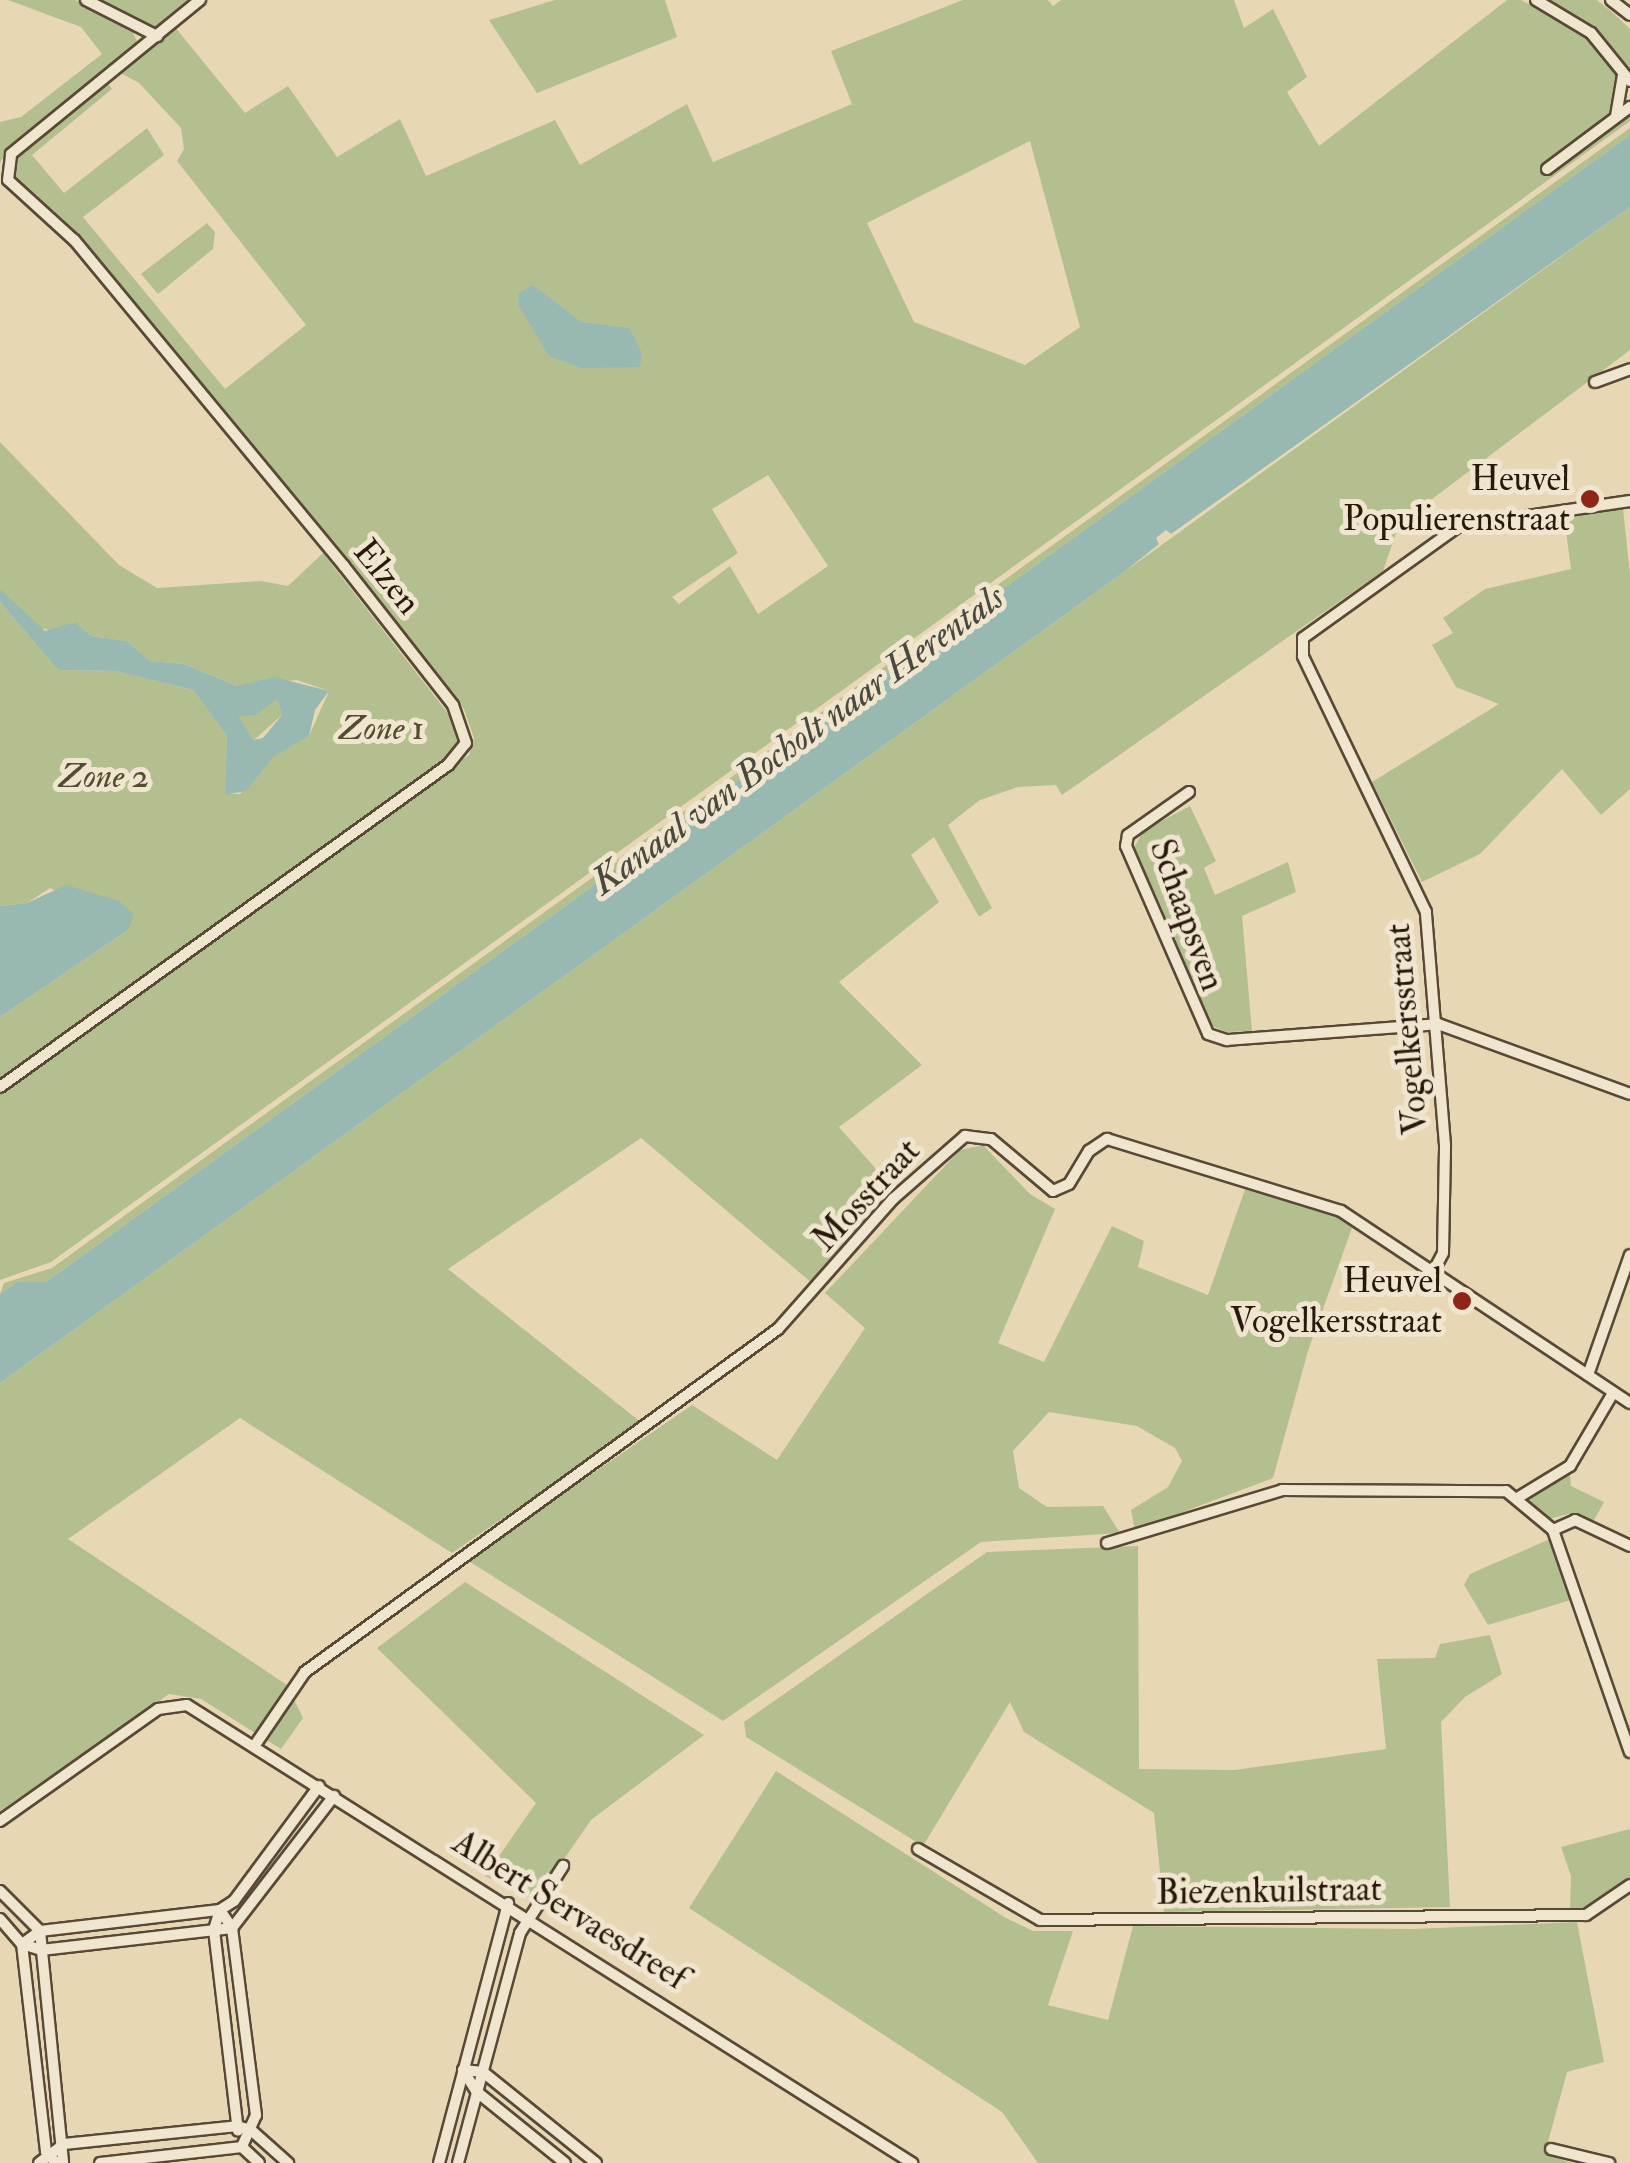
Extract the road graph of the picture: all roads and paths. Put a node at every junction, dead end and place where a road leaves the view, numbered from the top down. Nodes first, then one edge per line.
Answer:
1 (86, 0) edge
2 (200, 0) edge
3 (1536, 0) edge
4 (1611, 0) edge
5 (1630, 15) edge
6 (157, 36) junction
7 (1627, 78) edge
8 (1630, 108) edge
9 (1616, 117) junction
10 (1547, 168) dead end
11 (1630, 369) edge
12 (1595, 382) dead end
13 (1630, 502) edge
14 (1189, 792) dead end
15 (1438, 1024) junction
16 (0, 1088) edge
17 (1630, 1094) edge
18 (1630, 1255) edge
19 (1434, 1270) junction
20 (1588, 1375) junction
21 (1613, 1393) junction
22 (1630, 1403) edge
23 (1519, 1497) junction
24 (1553, 1530) junction
25 (1107, 1543) dead end
26 (1630, 1546) edge
27 (255, 1746) junction
28 (1630, 1752) edge
29 (319, 1786) junction
30 (334, 1796) junction
31 (0, 1821) edge
32 (918, 1850) dead end
33 (563, 1866) dead end
34 (1630, 1885) edge
35 (0, 1892) edge
36 (508, 1903) junction
37 (220, 1910) junction
38 (530, 1917) junction
39 (0, 1919) edge
40 (232, 1928) junction
41 (214, 1930) junction
42 (40, 1931) junction
43 (22, 1944) junction
44 (42, 1950) junction
45 (463, 2070) junction
46 (483, 2072) junction
47 (477, 2092) junction
48 (237, 2126) junction
49 (252, 2130) junction
50 (64, 2144) junction
51 (242, 2147) junction
52 (1551, 2150) dead end
53 (46, 2152) junction
54 (39, 2163) edge
55 (59, 2163) edge
56 (100, 2163) edge
57 (258, 2163) edge
58 (288, 2163) edge
59 (439, 2163) edge
60 (458, 2163) edge
61 (566, 2163) edge
62 (596, 2163) edge
63 (912, 2163) edge
64 (1609, 2163) edge

1 - 6 street
2 - 6 street, Elzen
3 - 7 street
4 - 5 street
6 - 16 street, Elzen
7 - 9 street
8 - 9 street
9 - 10 street
11 - 12 street
13 - 15 street, Vogelkersstraat
14 - 15 street, Schaapsven
15 - 17 street
15 - 19 street, Vogelkersstraat
18 - 20 street
19 - 20 street, Mosstraat
19 - 27 street, Mosstraat
20 - 21 street, Mosstraat
21 - 22 street, Mosstraat
21 - 23 street
23 - 24 street
23 - 25 street
24 - 26 street
24 - 28 street
27 - 29 street, Albert Servaesdreef
27 - 31 street, Albert Servaesdreef
29 - 30 street, Albert Servaesdreef
29 - 37 street
30 - 36 street, Albert Servaesdreef
30 - 40 street
32 - 34 street, Biezenkuilstraat
33 - 38 street
35 - 42 street
36 - 38 street, Albert Servaesdreef
36 - 45 street
37 - 40 street
37 - 41 street
37 - 42 street
38 - 46 street
38 - 63 street, Albert Servaesdreef
39 - 43 street
40 - 41 street
40 - 49 street
41 - 44 street
41 - 48 street
42 - 43 street
42 - 44 street
43 - 44 street
43 - 53 street
44 - 50 street
45 - 46 street
45 - 47 street
45 - 59 street
46 - 47 street
46 - 62 street
47 - 60 street
47 - 61 street
48 - 49 street
48 - 50 street
48 - 51 street
49 - 51 street
49 - 58 street
50 - 53 street
50 - 55 street
51 - 56 street
51 - 57 street
52 - 64 street
53 - 54 street
53 - 55 street

